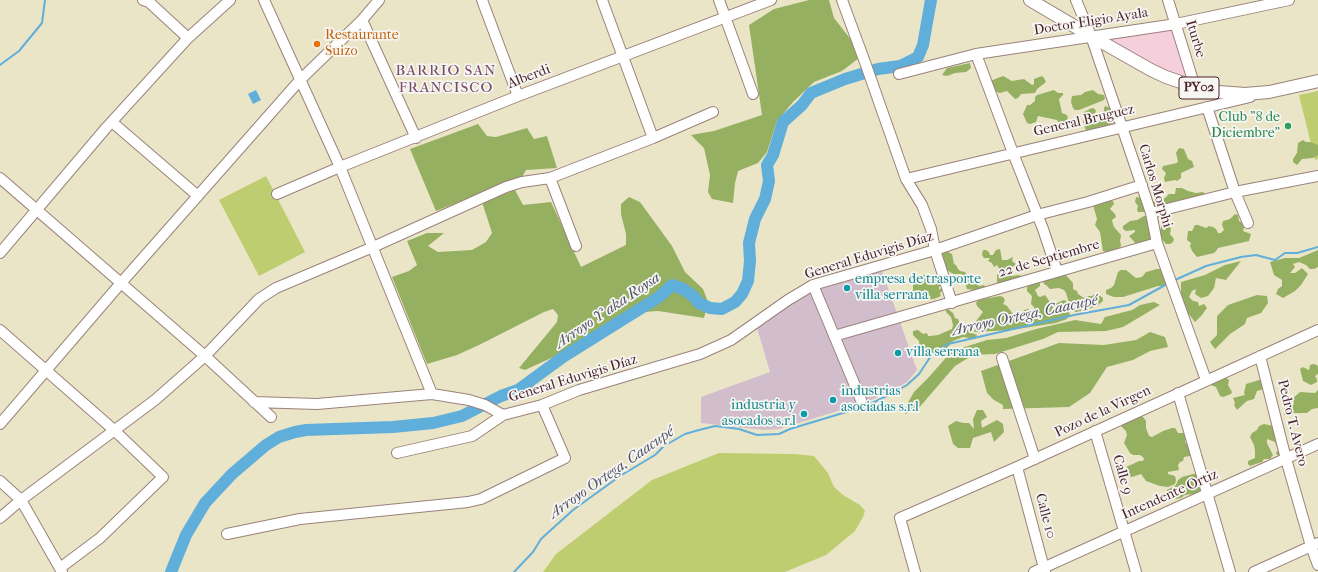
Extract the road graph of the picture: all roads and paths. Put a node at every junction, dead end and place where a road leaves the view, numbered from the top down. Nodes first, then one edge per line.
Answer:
1 (143, 0) edge
2 (230, 0) edge
3 (264, 0) edge
4 (379, 0) edge
5 (482, 0) edge
6 (602, 0) edge
7 (719, 0) edge
8 (771, 0) edge
9 (842, 0) edge
10 (1030, 0) edge
11 (1076, 0) edge
12 (1168, 0) edge
13 (1289, 0) edge
14 (724, 17) junction
15 (362, 20) junction
16 (1176, 24) junction
17 (1091, 36) junction
18 (188, 38) junction
19 (976, 54) junction
20 (623, 56) junction
21 (898, 74) dead end
22 (300, 80) junction
23 (1318, 81) edge
24 (1195, 87) junction
25 (1269, 92) junction
26 (753, 94) dead end
27 (518, 96) junction
28 (1207, 107) junction
29 (713, 112) dead end
30 (112, 122) junction
31 (1122, 127) junction
32 (416, 138) junction
33 (653, 138) junction
34 (1013, 153) junction
35 (340, 167) junction
36 (1318, 176) edge
37 (0, 178) edge
38 (550, 178) junction
39 (906, 179) junction
40 (1142, 185) junction
41 (1235, 192) junction
42 (277, 194) dead end
43 (198, 196) junction
44 (37, 209) junction
45 (1151, 213) junction
46 (1037, 215) junction
47 (1248, 223) dead end
48 (1157, 243) junction
49 (576, 246) dead end
50 (373, 247) junction
51 (935, 250) junction
52 (0, 253) edge
53 (1057, 271) junction
54 (121, 283) junction
55 (813, 285) junction
56 (952, 303) junction
57 (0, 330) edge
58 (1318, 330) edge
59 (834, 336) junction
60 (205, 356) junction
61 (1260, 356) junction
62 (1002, 358) dead end
63 (46, 370) junction
64 (1206, 380) junction
65 (1178, 393) junction
66 (432, 394) junction
67 (861, 400) dead end
68 (254, 402) junction
69 (542, 405) junction
70 (503, 415) junction
71 (271, 417) dead end
72 (0, 424) edge
73 (114, 430) junction
74 (1095, 431) junction
75 (1318, 444) edge
76 (397, 453) dead end
77 (1035, 459) junction
78 (1286, 459) junction
79 (1017, 467) junction
80 (0, 481) edge
81 (1208, 494) junction
82 (21, 500) junction
83 (0, 518) edge
84 (1124, 532) junction
85 (227, 534) dead end
86 (1314, 545) edge
87 (1318, 565) edge
88 (61, 570) edge
89 (1045, 570) edge
90 (915, 572) edge
91 (1034, 572) edge
92 (1136, 572) edge
93 (1230, 572) edge
94 (1254, 572) edge

1 - 18 street
2 - 18 street
3 - 22 street
4 - 15 street
5 - 27 street
6 - 20 street
7 - 14 street
8 - 14 street, Alberdi
9 - 39 street
10 - 17 main road, PY02
11 - 17 street, Carlos Morphi
12 - 16 street, Iturbe
13 - 16 street, Doctor Eligio Ayala
14 - 20 street, Alberdi
14 - 26 street
15 - 22 street
15 - 32 street
16 - 17 street, Doctor Eligio Ayala
16 - 24 street, Iturbe
17 - 19 street, Doctor Eligio Ayala
17 - 24 main road, PY02
17 - 31 street, Carlos Morphi
18 - 30 street
19 - 21 street, Doctor Eligio Ayala
19 - 34 street
20 - 27 street, Alberdi
20 - 33 street
22 - 35 street
22 - 43 street
23 - 25 main road, PY02
24 - 25 main road, PY02
25 - 28 street, General Bruguez
27 - 32 street, Alberdi
28 - 31 street, General Bruguez
28 - 41 street
29 - 33 street
30 - 43 street
30 - 44 street
31 - 34 street, General Bruguez
31 - 40 street, Carlos Morphi
32 - 35 street, Alberdi
33 - 38 street
34 - 39 street, General Bruguez
34 - 46 street
35 - 42 street, Alberdi
35 - 50 street
36 - 41 street
37 - 44 street
38 - 49 street
38 - 50 street
39 - 51 street
40 - 45 street, Carlos Morphi
40 - 46 street, General Eduvigis Díaz
41 - 45 street
41 - 47 street
43 - 54 street
44 - 52 street
44 - 54 street
45 - 48 street, Carlos Morphi
46 - 51 street, General Eduvigis Díaz
46 - 53 street
48 - 53 street, 22 de Septiembre
48 - 64 street, Carlos Morphi
50 - 60 street
50 - 66 street
51 - 55 street, General Eduvigis Díaz
51 - 56 street
53 - 56 street, 22 de Septiembre
54 - 60 street
54 - 63 street
55 - 59 street
55 - 69 street, General Eduvigis Díaz
56 - 59 street, 22 de Septiembre
57 - 63 street
58 - 61 street, Pozo de la Virgen
59 - 67 street
60 - 68 street
60 - 73 street
61 - 64 street, Pozo de la Virgen
61 - 78 street, Pedro T. Avero
62 - 77 street
63 - 72 street
63 - 73 street
64 - 65 street, Pozo de la Virgen
65 - 74 street, Pozo de la Virgen
65 - 81 street
66 - 68 street
66 - 70 street
68 - 71 street
69 - 70 street, General Eduvigis Díaz
69 - 85 street
70 - 76 street, General Eduvigis Díaz
73 - 82 street
73 - 88 street
74 - 77 street, Pozo de la Virgen
74 - 84 street, Calle 9
75 - 78 street, Intendente Ortiz
77 - 79 street, Pozo de la Virgen
78 - 81 street, Intendente Ortiz
78 - 86 street, Pedro T. Avero
79 - 89 street, Calle 10
79 - 90 street, Pozo de la Virgen
80 - 82 street
81 - 84 street, Intendente Ortiz
81 - 93 street
82 - 83 street
82 - 88 street
84 - 89 street, Intendente Ortiz
84 - 92 street, Calle 9
86 - 87 street, Pedro T. Avero
86 - 94 street
89 - 91 street, Intendente Ortiz

